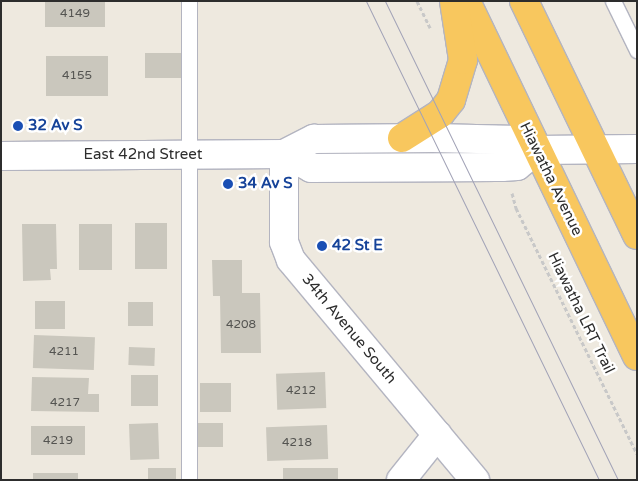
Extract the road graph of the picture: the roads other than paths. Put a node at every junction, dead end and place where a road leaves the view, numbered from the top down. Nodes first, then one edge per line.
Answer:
1 (189, 1) edge
2 (454, 1) edge
3 (466, 1) edge
4 (524, 1) edge
5 (612, 1) edge
6 (637, 50) edge
7 (402, 138) junction
8 (536, 150) junction
9 (595, 150) junction
10 (637, 150) edge
11 (189, 154) junction
12 (284, 154) junction
13 (1, 156) edge
14 (637, 235) edge
15 (637, 356) edge
16 (437, 435) junction
17 (189, 480) edge
18 (401, 480) edge
19 (476, 480) edge

1 - 11 lane
2 - 7 highway
3 - 8 highway, Hiawatha Avenue
4 - 9 highway
5 - 6 lane
7 - 8 street, East 42nd Street
7 - 12 street, East 42nd Street
8 - 9 street, East 42nd Street
8 - 12 street, East 42nd Street
8 - 15 highway, Hiawatha Avenue
9 - 10 street, East 42nd Street
9 - 14 highway
11 - 12 street, East 42nd Street
11 - 13 street, East 42nd Street
11 - 17 lane
12 - 16 street, 34th Avenue South
16 - 18 street
16 - 19 street, 34th Avenue South

